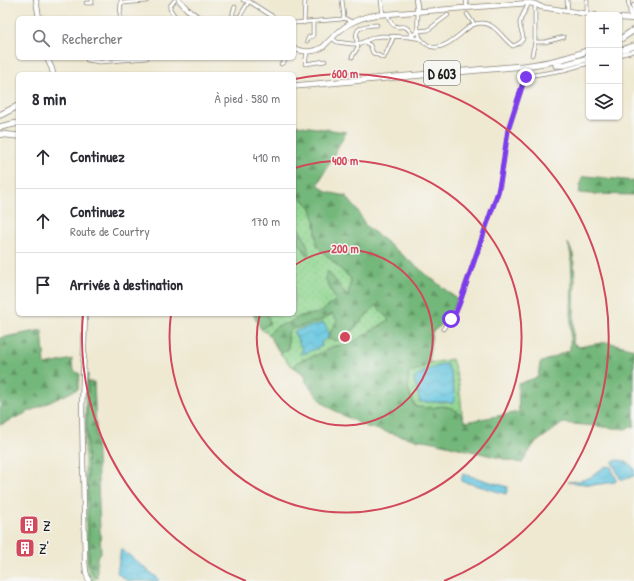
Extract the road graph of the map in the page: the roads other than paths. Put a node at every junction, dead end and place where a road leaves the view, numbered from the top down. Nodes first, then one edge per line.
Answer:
1 (36, 0) edge
2 (92, 0) edge
3 (147, 0) edge
4 (175, 0) edge
5 (179, 0) edge
6 (243, 0) edge
7 (305, 0) edge
8 (342, 0) edge
9 (381, 0) edge
10 (416, 0) edge
11 (466, 0) edge
12 (568, 0) edge
13 (587, 0) edge
14 (628, 0) edge
15 (121, 1) edge
16 (249, 1) junction
17 (535, 2) edge
18 (86, 3) dead end
19 (529, 3) junction
20 (634, 6) edge
21 (235, 7) dead end
22 (467, 8) junction
23 (568, 11) junction
24 (418, 12) junction
25 (587, 12) edge
26 (268, 13) junction
27 (467, 14) dead end
28 (586, 14) edge
29 (448, 15) dead end
30 (39, 16) edge
31 (120, 16) edge
32 (175, 16) edge
33 (196, 16) edge
34 (233, 16) edge
35 (241, 16) edge
36 (266, 16) edge
37 (272, 16) edge
38 (387, 16) junction
39 (633, 16) edge
40 (622, 18) edge
41 (343, 19) junction
42 (313, 22) junction
43 (352, 22) junction
44 (304, 23) junction
45 (296, 24) edge
46 (474, 24) junction
47 (377, 25) dead end
48 (345, 27) junction
49 (634, 27) edge
50 (418, 31) junction
51 (622, 33) edge
52 (394, 36) junction
53 (411, 36) junction
54 (564, 37) dead end
55 (622, 37) edge
56 (332, 38) junction
57 (421, 39) junction
58 (307, 41) dead end
59 (364, 42) junction
60 (535, 42) junction
61 (357, 44) junction
62 (634, 46) edge
63 (296, 49) edge
64 (622, 49) edge
65 (586, 51) edge
66 (634, 51) edge
67 (307, 52) junction
68 (622, 54) edge
69 (532, 55) dead end
70 (586, 55) edge
71 (352, 58) dead end
72 (586, 59) edge
73 (48, 60) edge
74 (87, 60) dead end
75 (115, 60) edge
76 (285, 60) edge
77 (325, 61) dead end
78 (281, 64) dead end
79 (586, 64) edge
80 (556, 65) junction
81 (53, 72) edge
82 (296, 86) edge
83 (296, 89) edge
84 (16, 107) edge
85 (0, 116) edge
86 (16, 120) edge
87 (16, 123) edge
88 (0, 124) edge
89 (0, 127) edge
90 (0, 134) edge
91 (16, 136) edge
92 (85, 316) edge
93 (443, 329) dead end
94 (89, 581) edge

1 - 30 street
2 - 18 street
3 - 15 street
4 - 32 street
5 - 33 street
6 - 16 street
7 - 44 street
8 - 41 street
9 - 38 street
10 - 24 street
11 - 22 street
12 - 23 street
13 - 25 street
14 - 39 street
15 - 31 street
16 - 26 street
16 - 35 street
17 - 19 street
17 - 23 street
17 - 60 street
19 - 22 street
19 - 46 street
20 - 39 street
21 - 34 street
22 - 24 street
23 - 28 street
24 - 38 street
24 - 50 street
26 - 36 street
26 - 37 street
27 - 46 street
29 - 50 street
38 - 43 street
38 - 53 street
39 - 40 street
41 - 42 street
41 - 43 street
41 - 48 street
42 - 44 street
42 - 58 street
43 - 48 street
44 - 45 street
46 - 57 street
47 - 61 street
48 - 56 street
49 - 51 highway
49 - 55 highway
50 - 53 street
50 - 57 street
52 - 53 street
52 - 59 street
52 - 59 street
53 - 57 street
54 - 60 street
56 - 61 street
56 - 67 street
59 - 61 street
60 - 69 street
61 - 71 street
62 - 64 highway
63 - 67 street
65 - 82 highway, D 603
66 - 68 street
67 - 77 street
70 - 80 highway, D 603
72 - 80 highway
73 - 81 street
74 - 75 street
76 - 78 street
79 - 93 street
80 - 83 highway, D 603
84 - 85 highway
86 - 88 highway
87 - 89 highway
90 - 91 highway
92 - 94 street

